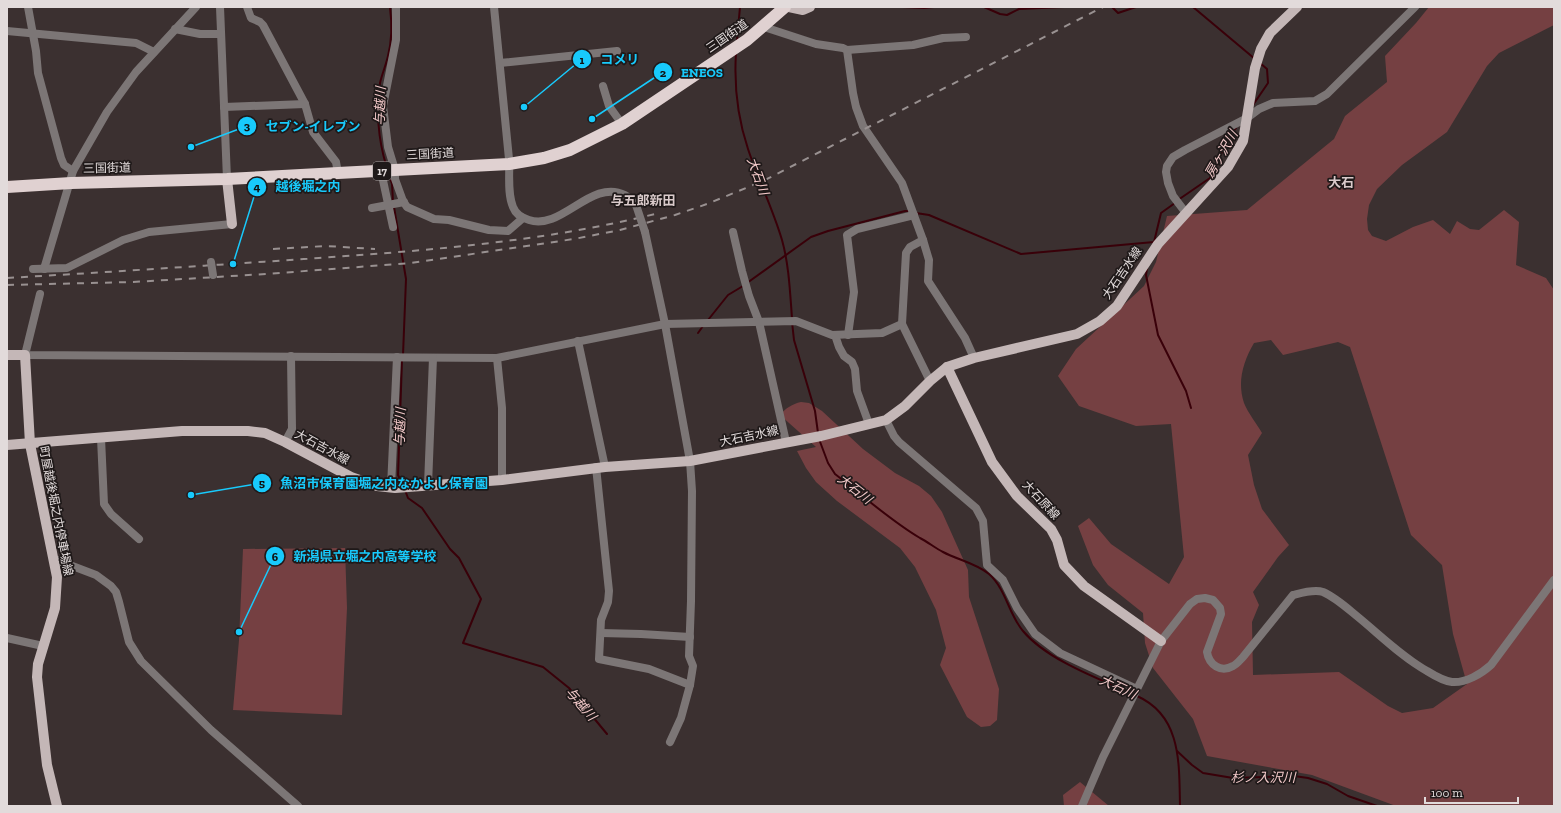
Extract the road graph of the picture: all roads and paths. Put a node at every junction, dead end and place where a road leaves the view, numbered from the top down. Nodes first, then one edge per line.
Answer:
1 (28, 7) edge
2 (196, 7) edge
3 (220, 7) edge
4 (247, 7) edge
5 (396, 7) edge
6 (494, 7) edge
7 (785, 7) edge
8 (789, 7) edge
9 (810, 7) edge
10 (1297, 7) edge
11 (1415, 7) edge
12 (764, 27) junction
13 (175, 29) junction
14 (7, 31) edge
15 (33, 34) junction
16 (221, 34) junction
17 (966, 37) dead end
18 (617, 50) dead end
19 (847, 50) junction
20 (154, 52) junction
21 (500, 63) junction
22 (603, 86) dead end
23 (305, 104) junction
24 (224, 107) junction
25 (1247, 118) junction
26 (622, 124) junction
27 (509, 164) junction
28 (395, 170) junction
29 (381, 171) junction
30 (338, 173) junction
31 (72, 177) junction
32 (227, 179) junction
33 (7, 187) edge
34 (395, 204) junction
35 (372, 208) dead end
36 (1186, 213) junction
37 (914, 215) junction
38 (523, 218) junction
39 (232, 224) joint
40 (393, 227) dead end
41 (733, 232) dead end
42 (923, 240) junction
43 (211, 262) dead end
44 (44, 269) junction
45 (33, 270) dead end
46 (213, 275) dead end
47 (40, 294) dead end
48 (759, 322) junction
49 (665, 324) junction
50 (902, 324) junction
51 (835, 335) junction
52 (848, 335) junction
53 (578, 341) junction
54 (26, 355) junction
55 (7, 356) edge
56 (291, 356) junction
57 (397, 357) junction
58 (433, 358) junction
59 (497, 358) junction
60 (974, 358) junction
61 (947, 367) junction
62 (930, 381) junction
63 (886, 420) junction
64 (869, 424) junction
65 (101, 438) junction
66 (285, 442) junction
67 (786, 442) junction
68 (30, 444) junction
69 (7, 446) edge
70 (690, 462) junction
71 (600, 467) junction
72 (502, 480) junction
73 (428, 485) junction
74 (391, 487) junction
75 (138, 539) dead end
76 (54, 559) junction
77 (1554, 580) edge
78 (601, 633) junction
79 (690, 637) junction
80 (7, 638) edge
81 (1161, 641) junction
82 (43, 646) junction
83 (690, 685) junction
84 (1136, 690) junction
85 (670, 742) dead end
86 (57, 806) edge
87 (298, 806) edge
88 (1082, 806) edge

1 - 15 street
2 - 13 street
3 - 16 street
4 - 23 street
5 - 28 street
6 - 21 street
7 - 12 highway, 三国街道 / 17
8 - 9 main road
10 - 25 main road, 大石吉水線
11 - 25 street
12 - 19 street
12 - 26 highway, 三国街道 / 17
13 - 16 street
13 - 20 street
14 - 15 street
15 - 20 street
15 - 31 street
16 - 24 street
17 - 19 street
18 - 21 street
19 - 37 street
20 - 31 street
21 - 27 street
22 - 26 street
23 - 24 street
23 - 30 street
24 - 32 street
25 - 36 main road, 大石吉水線
25 - 36 street
26 - 27 highway, 三国街道 / 17
27 - 28 highway, 三国街道 / 17
27 - 38 street
28 - 29 highway, 三国街道 / 17
28 - 34 street
29 - 30 highway, 三国街道 / 17
29 - 34 street
30 - 32 highway, 三国街道 / 17
31 - 32 highway, 三国街道 / 17
31 - 33 highway, 三国街道 / 17
31 - 44 street
32 - 39 main road
34 - 35 street
34 - 38 street
34 - 40 street
36 - 60 main road, 大石吉水線
37 - 42 street
37 - 52 street
38 - 49 street, bridge
39 - 44 street
41 - 48 street
42 - 50 street
42 - 60 street
43 - 46 street, bridge
44 - 45 street
47 - 54 street
48 - 49 street
48 - 51 street
48 - 67 street
49 - 53 street
49 - 70 street
50 - 52 street
50 - 62 street
51 - 52 street
51 - 64 street
53 - 59 street
53 - 71 street
54 - 55 main road
54 - 56 street
54 - 68 main road, 町屋越後堀之内停車場線
56 - 57 street
56 - 66 street
57 - 58 street
57 - 74 street
58 - 59 street
58 - 73 street
59 - 72 street
60 - 61 main road, 大石吉水線
61 - 62 main road, 大石吉水線
61 - 81 main road, 大石原線
62 - 63 main road, 大石吉水線
63 - 64 main road, 大石吉水線
63 - 84 street
64 - 67 main road, 大石吉水線
65 - 66 main road, 大石吉水線
65 - 68 main road, 大石吉水線
65 - 75 street
66 - 74 main road, 大石吉水線
67 - 70 main road, 大石吉水線
68 - 69 main road, 大石吉水線
68 - 76 main road, 町屋越後堀之内停車場線
70 - 71 main road, 大石吉水線
70 - 79 street
71 - 72 main road, 大石吉水線
71 - 78 street
72 - 73 main road, 大石吉水線
73 - 74 main road, 大石吉水線
76 - 82 main road, 町屋越後堀之内停車場線
76 - 87 street
77 - 81 street
78 - 79 street
78 - 83 street
79 - 83 street
80 - 82 street
81 - 84 street
82 - 86 main road, 町屋越後堀之内停車場線
83 - 85 street
84 - 88 street

